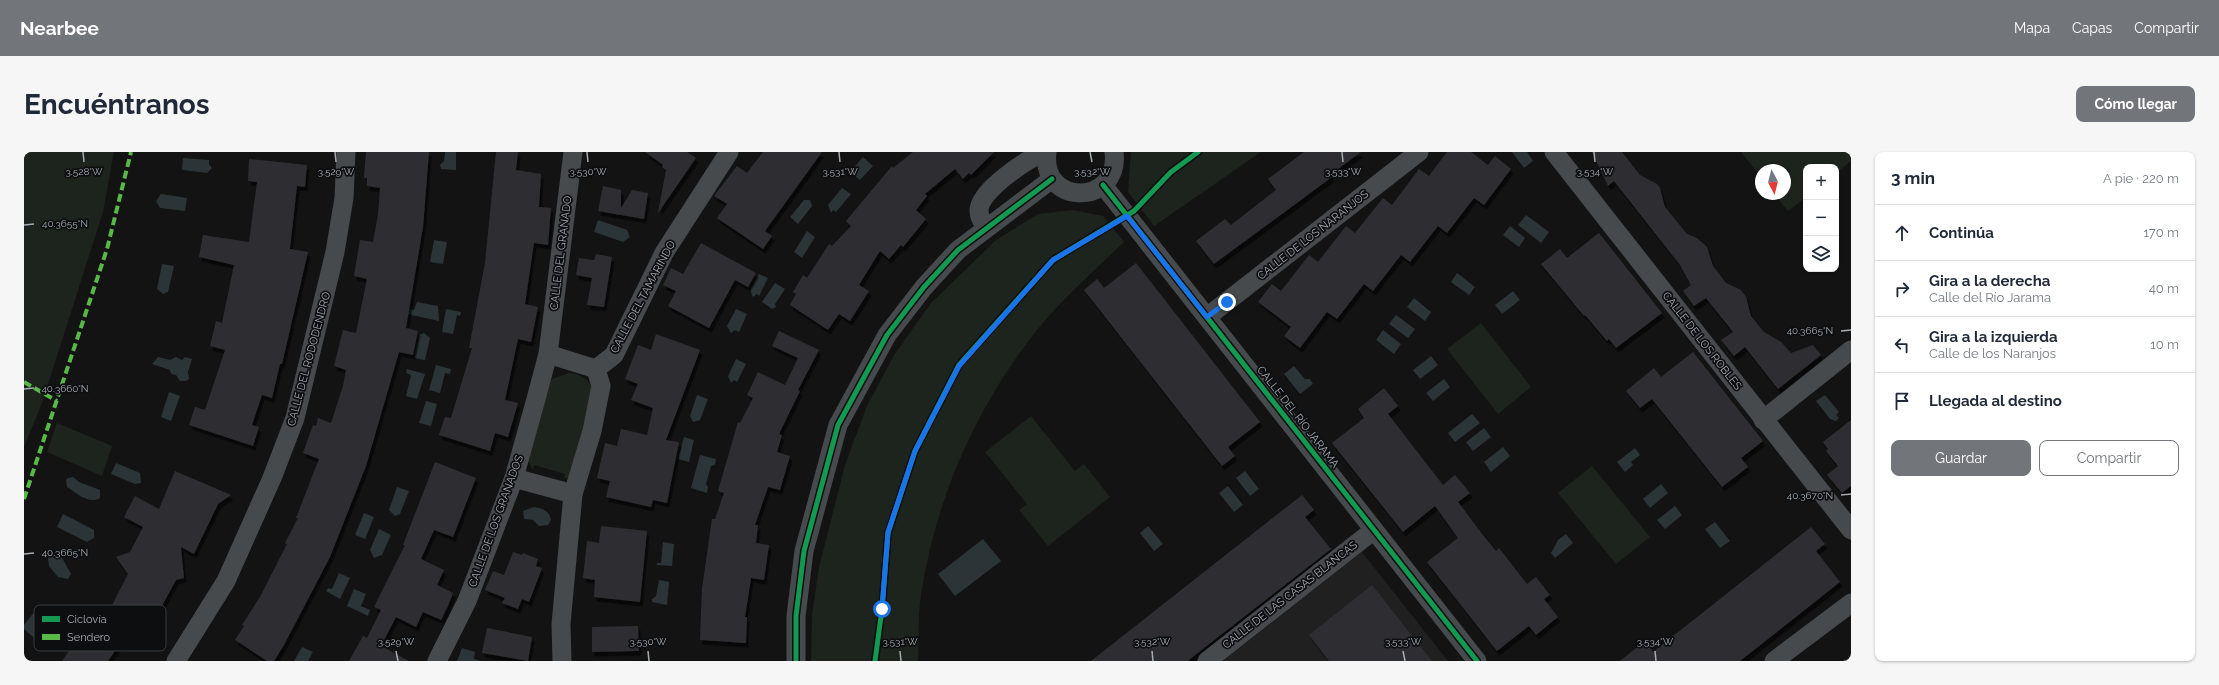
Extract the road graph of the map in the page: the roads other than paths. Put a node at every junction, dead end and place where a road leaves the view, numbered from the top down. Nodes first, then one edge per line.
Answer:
1 (346, 152) edge
2 (574, 152) edge
3 (729, 152) edge
4 (1044, 152) edge
5 (1047, 152) edge
6 (1114, 152) edge
7 (1419, 152) edge
8 (1554, 152) edge
9 (1052, 179) junction
10 (1103, 186) junction
11 (987, 227) junction
12 (1207, 317) junction
13 (1851, 350) edge
14 (548, 354) junction
15 (596, 369) junction
16 (1763, 420) junction
17 (514, 478) junction
18 (573, 494) junction
19 (1374, 530) junction
20 (1851, 530) edge
21 (1851, 603) edge
22 (176, 661) edge
23 (437, 661) edge
24 (562, 661) edge
25 (796, 661) edge
26 (1207, 661) edge
27 (1477, 661) edge
28 (1774, 661) edge

1 - 22 street, CALLE DEL RODODENDRO
2 - 14 street, CALLE DEL GRANADO
3 - 15 street, CALLE DEL TAMARINDO
4 - 11 street
5 - 9 street
6 - 10 street
7 - 12 street, CALLE DE LOS NARANJOS
8 - 16 street, CALLE DE LOS ROBLES
9 - 10 street
9 - 11 street
10 - 12 street, CALLE DEL RÍO JARAMA
11 - 25 street
12 - 19 street, CALLE DEL RÍO JARAMA
13 - 16 street
14 - 15 street
14 - 17 street, CALLE DE LOS GRANADOS
15 - 18 street
16 - 20 street, CALLE DE LOS ROBLES
17 - 18 street
17 - 23 street, CALLE DE LOS GRANADOS
18 - 24 street
19 - 26 street, CALLE DE LAS CASAS BLANCAS
19 - 27 street, CALLE DEL RÍO JARAMA
21 - 28 street

